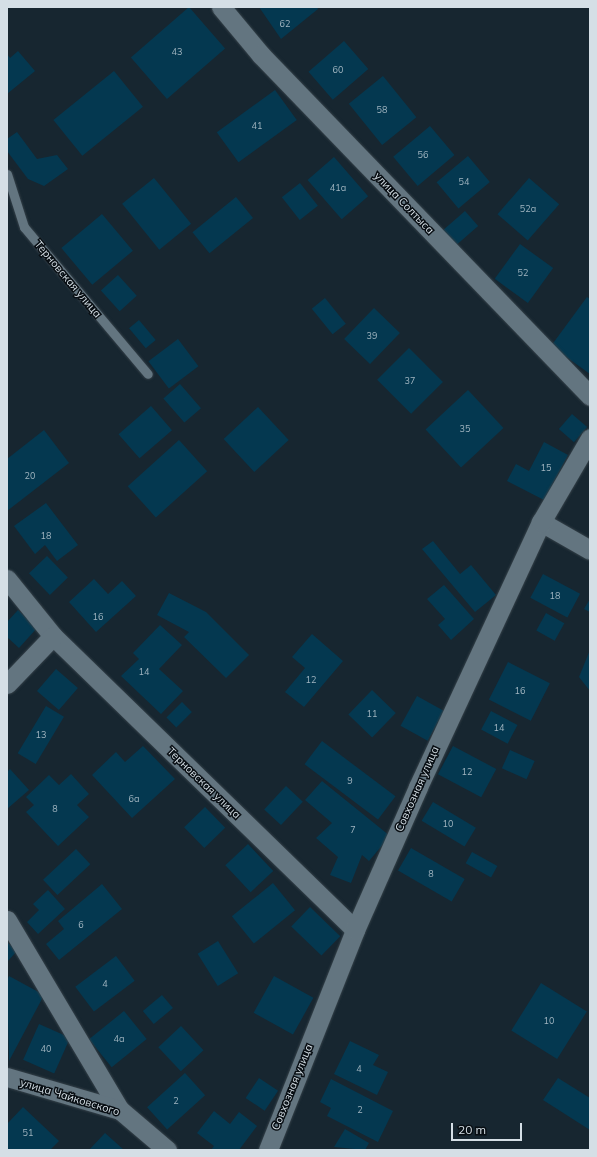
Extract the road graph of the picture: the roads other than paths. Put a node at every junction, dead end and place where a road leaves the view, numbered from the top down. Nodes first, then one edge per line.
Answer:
1 (221, 7) edge
2 (7, 174) edge
3 (148, 374) dead end
4 (590, 396) edge
5 (590, 438) edge
6 (541, 522) junction
7 (590, 550) edge
8 (7, 579) edge
9 (53, 636) junction
10 (7, 684) edge
11 (7, 920) edge
12 (354, 930) junction
13 (7, 1077) edge
14 (120, 1110) junction
15 (167, 1150) edge
16 (268, 1150) edge

1 - 4 street, улица Солтыса
2 - 3 lane, Терновская улица
5 - 6 street, Совхозная улица
6 - 7 street
6 - 12 street, Совхозная улица
8 - 9 street, Терновская улица
9 - 10 street
9 - 12 street, Терновская улица
11 - 14 street
12 - 16 street, Совхозная улица
13 - 14 street, улица Чайковского
14 - 15 street, улица Чайковского

